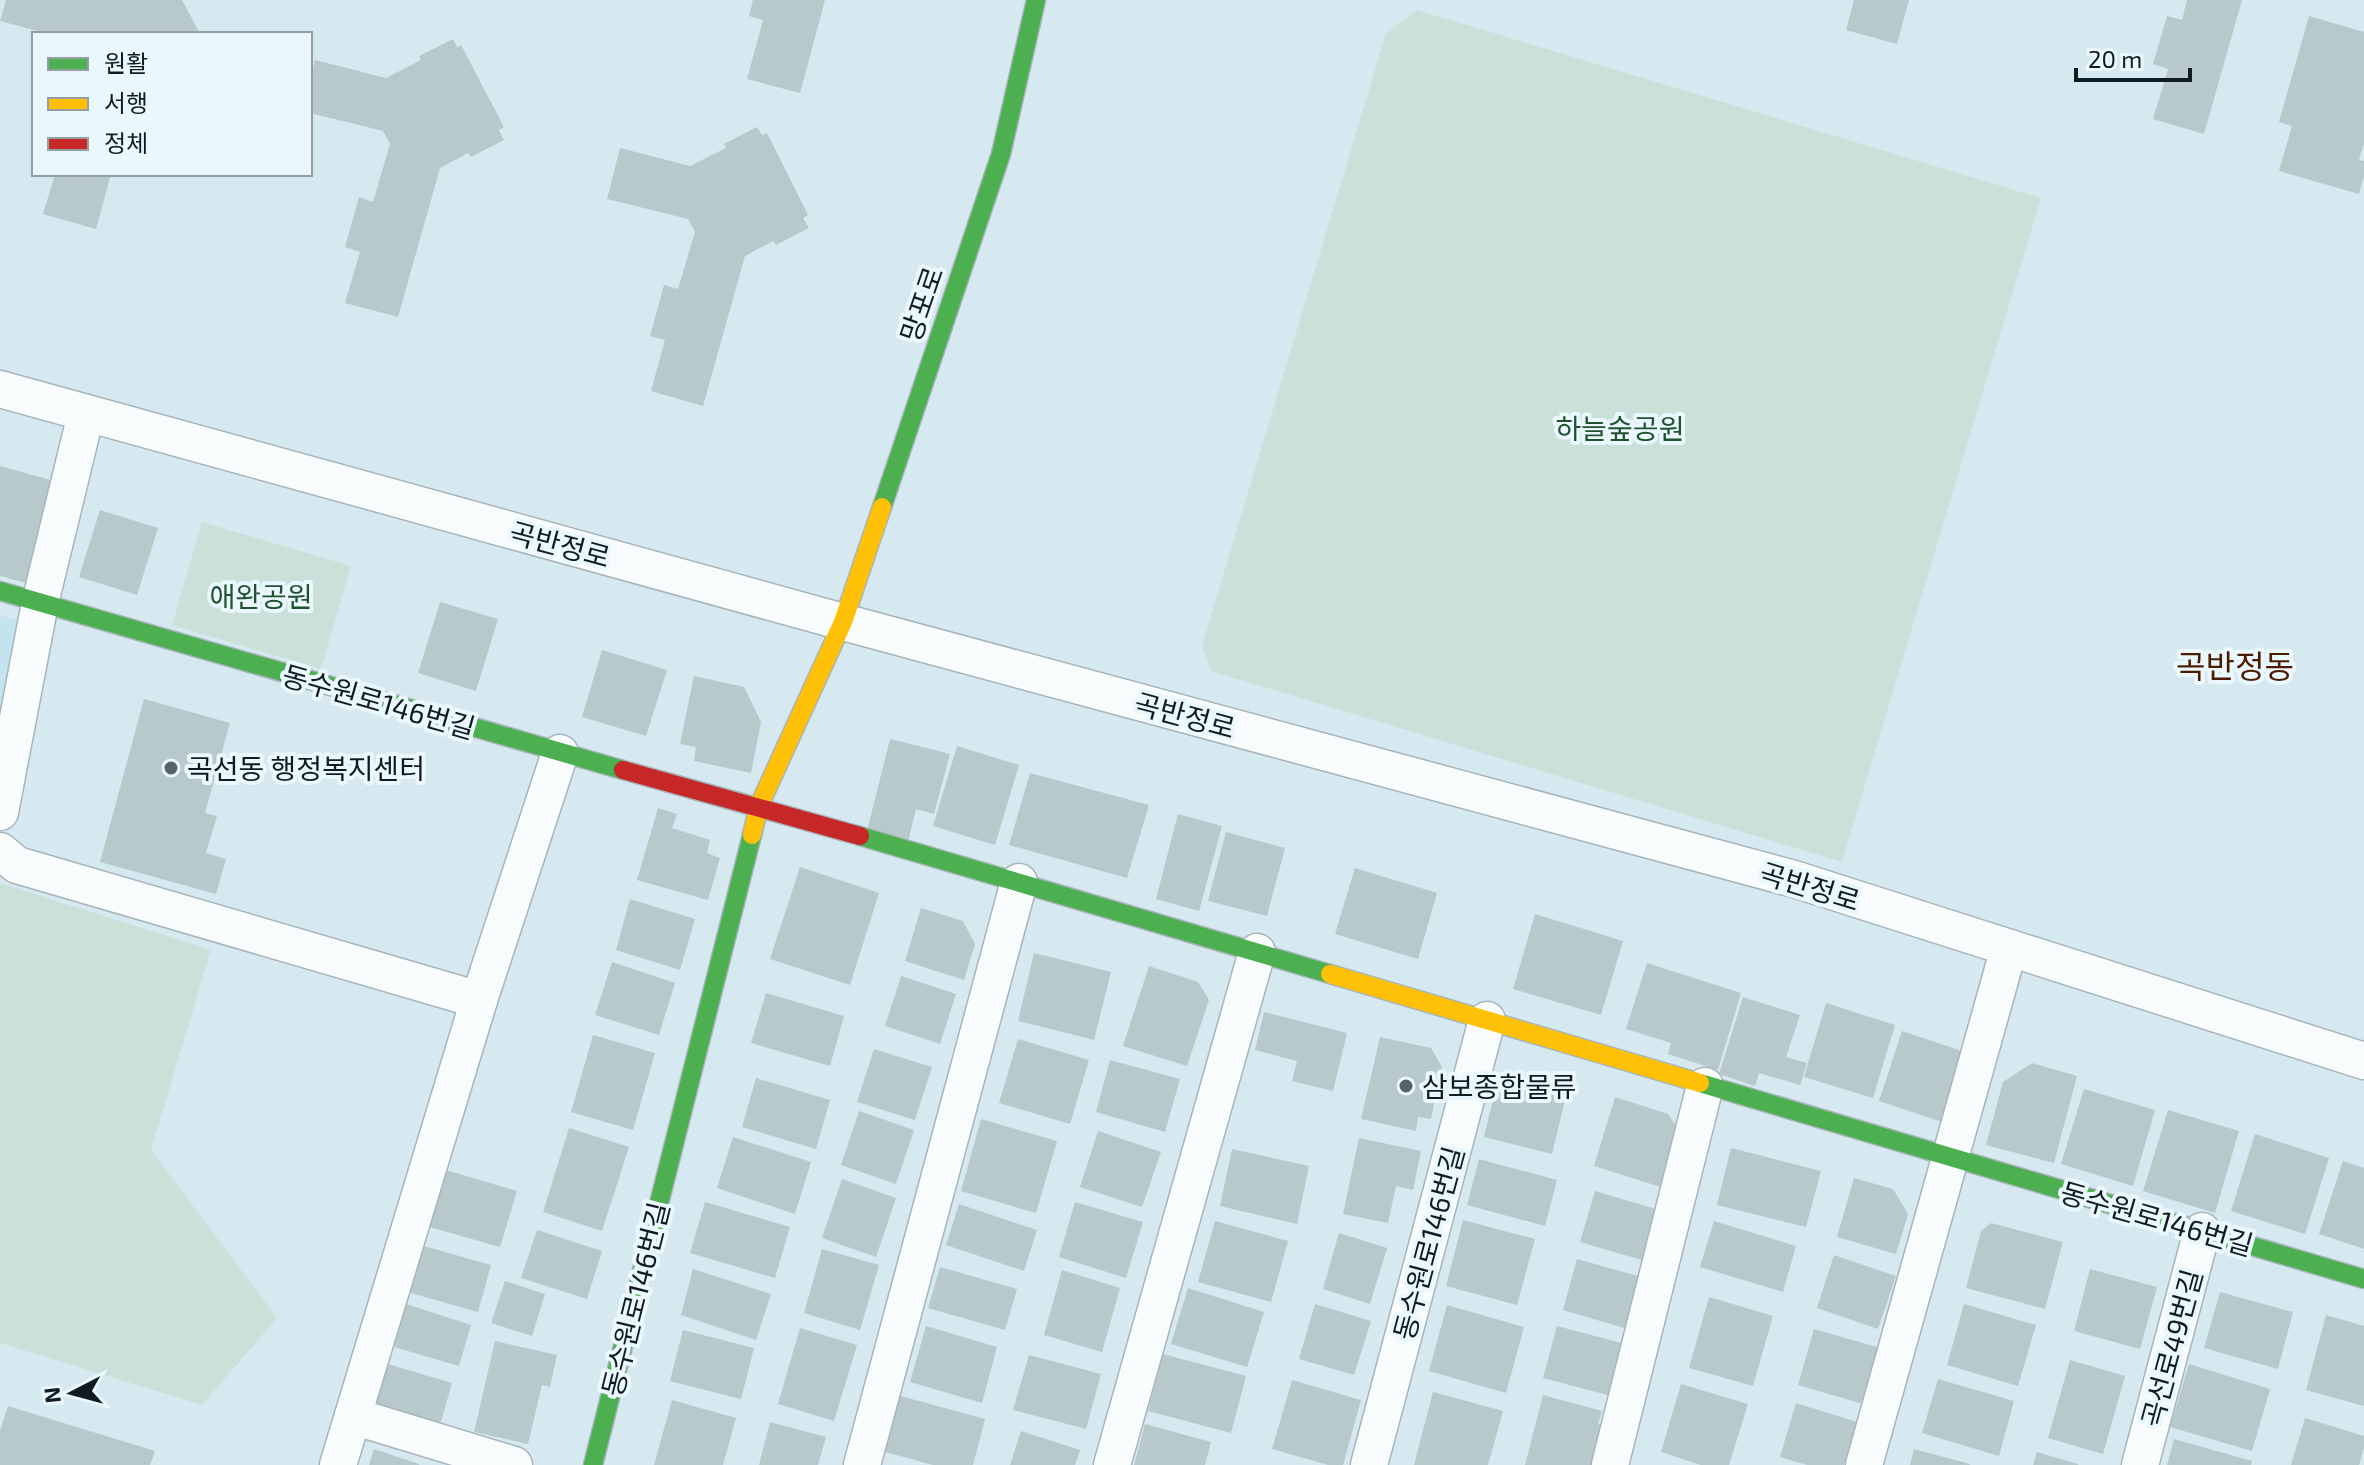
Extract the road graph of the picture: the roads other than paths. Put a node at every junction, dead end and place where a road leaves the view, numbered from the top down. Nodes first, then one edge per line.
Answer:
1 (1036, 0) edge
2 (0, 389) edge
3 (86, 414) junction
4 (0, 591) edge
5 (40, 603) junction
6 (843, 622) junction
7 (560, 753) junction
8 (759, 806) junction
9 (0, 812) edge
10 (0, 851) edge
11 (1019, 882) junction
12 (2009, 948) junction
13 (1257, 952) junction
14 (479, 1000) junction
15 (1487, 1020) junction
16 (2364, 1061) edge
17 (1705, 1086) junction
18 (1951, 1157) junction
19 (2202, 1231) junction
20 (2364, 1279) edge
21 (353, 1416) junction
22 (338, 1465) edge
23 (514, 1465) edge
24 (593, 1465) edge
25 (862, 1465) edge
26 (1112, 1465) edge
27 (1369, 1465) edge
28 (1610, 1465) edge
29 (1864, 1465) edge
30 (2140, 1465) edge

1 - 6 street, 망포로
2 - 3 street, 곡반정로
3 - 5 street
3 - 6 street, 곡반정로
4 - 5 street, 동수원로146번길
5 - 7 street, 동수원로146번길
5 - 9 street
6 - 8 street, 망포로
6 - 12 street, 곡반정로
7 - 8 street, 동수원로146번길
7 - 14 street
8 - 11 street, 동수원로146번길
8 - 24 street, 동수원로146번길
10 - 14 street
11 - 13 street, 동수원로146번길
11 - 25 street
12 - 16 street, 곡반정로
12 - 18 street
13 - 15 street, 동수원로146번길
13 - 26 street
14 - 21 street
15 - 17 street, 동수원로146번길
15 - 27 street, 동수원로146번길
17 - 18 street, 동수원로146번길
17 - 28 street
18 - 19 street, 동수원로146번길
18 - 29 street
19 - 20 street, 동수원로146번길
19 - 30 street, 곡선로49번길
21 - 22 street
21 - 23 street

